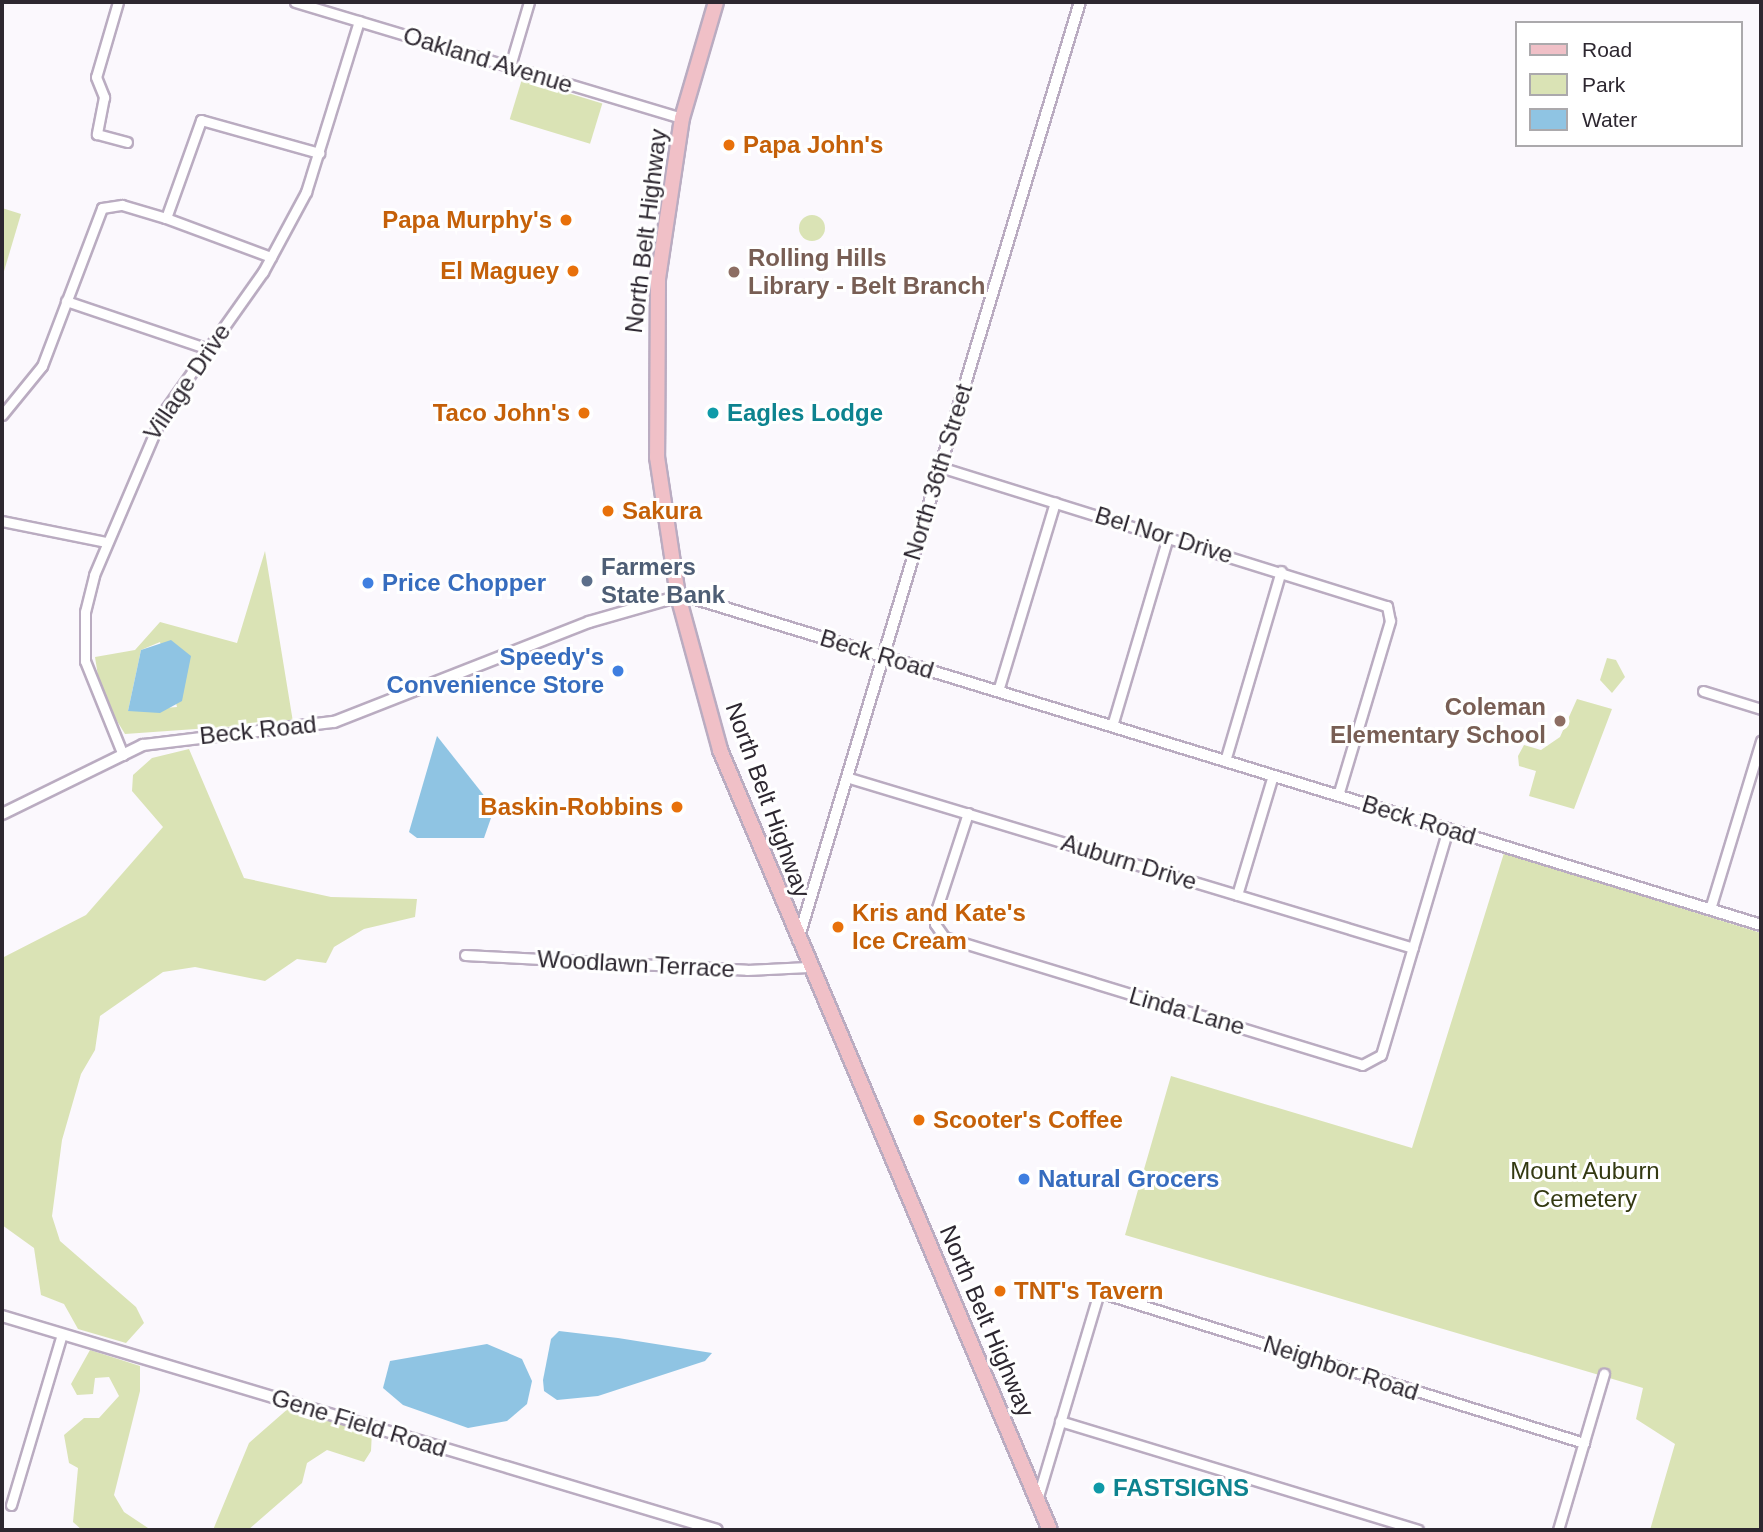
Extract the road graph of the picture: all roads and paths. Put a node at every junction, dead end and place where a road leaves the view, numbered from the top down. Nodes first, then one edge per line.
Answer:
1 (118, 2) edge
2 (295, 2) edge
3 (529, 2) edge
4 (716, 2) edge
5 (1080, 2) edge
6 (359, 21) junction
7 (510, 66) junction
8 (682, 118) junction
9 (127, 142) dead end
10 (319, 153) junction
11 (166, 218) junction
12 (271, 257) junction
13 (66, 301) junction
14 (206, 348) junction
15 (2, 415) edge
16 (940, 467) junction
17 (1055, 502) junction
18 (2, 521) edge
19 (1168, 537) junction
20 (106, 542) junction
21 (1281, 571) junction
22 (678, 596) junction
23 (883, 656) junction
24 (998, 691) junction
25 (1703, 691) dead end
26 (1761, 709) edge
27 (1112, 726) junction
28 (1761, 741) edge
29 (123, 755) junction
30 (1225, 761) junction
31 (1273, 775) junction
32 (846, 777) junction
33 (1338, 796) junction
34 (968, 813) junction
35 (2, 814) edge
36 (1448, 829) junction
37 (1237, 895) junction
38 (1710, 909) junction
39 (1761, 925) edge
40 (797, 943) junction
41 (1413, 948) junction
42 (465, 955) dead end
43 (808, 967) junction
44 (2, 1315) edge
45 (62, 1334) junction
46 (1604, 1374) dead end
47 (1060, 1421) junction
48 (1584, 1443) junction
49 (1037, 1500) junction
50 (11, 1505) dead end
51 (717, 1530) edge
52 (1050, 1530) edge
53 (1418, 1530) edge
54 (1558, 1530) edge

1 - 9 street
2 - 6 street, Oakland Avenue
3 - 7 street
4 - 8 main road, North Belt Highway
5 - 16 street, North 36th Street
6 - 7 street, Oakland Avenue
6 - 10 street, Village Drive
7 - 8 street, Oakland Avenue
8 - 22 main road, North Belt Highway
10 - 11 street
10 - 12 street, Village Drive
11 - 12 street
11 - 13 street
12 - 14 street, Village Drive
13 - 14 street
13 - 15 street
14 - 20 street, Village Drive
16 - 17 street, Bel Nor Drive
16 - 23 street, North 36th Street
17 - 19 street, Bel Nor Drive
17 - 24 street
18 - 20 street
19 - 21 street, Bel Nor Drive
19 - 27 street
20 - 29 street, Village Drive
21 - 30 street
21 - 33 street, Bel Nor Drive
22 - 23 street, Beck Road
22 - 29 street, Beck Road
22 - 40 main road, North Belt Highway
23 - 24 street, Beck Road
23 - 32 street, North 36th Street
24 - 27 street, Beck Road
25 - 26 street
27 - 30 street, Beck Road
28 - 38 street
29 - 35 street, Beck Road
30 - 31 street, Beck Road
31 - 33 street, Beck Road
31 - 37 street
32 - 34 street, Auburn Drive
32 - 40 street, North 36th Street
33 - 36 street, Beck Road
34 - 37 street, Auburn Drive
34 - 41 street, Linda Lane
36 - 38 street, Beck Road
36 - 41 street
37 - 41 street, Auburn Drive
38 - 39 street, Beck Road
40 - 43 main road, North Belt Highway
42 - 43 street, Woodlawn Terrace
43 - 49 main road, North Belt Highway
44 - 45 street, Gene Field Road
45 - 50 street
45 - 51 street, Gene Field Road
46 - 48 street
47 - 48 street, Neighbor Road
47 - 49 street
47 - 53 street
48 - 54 street
49 - 52 main road, North Belt Highway

